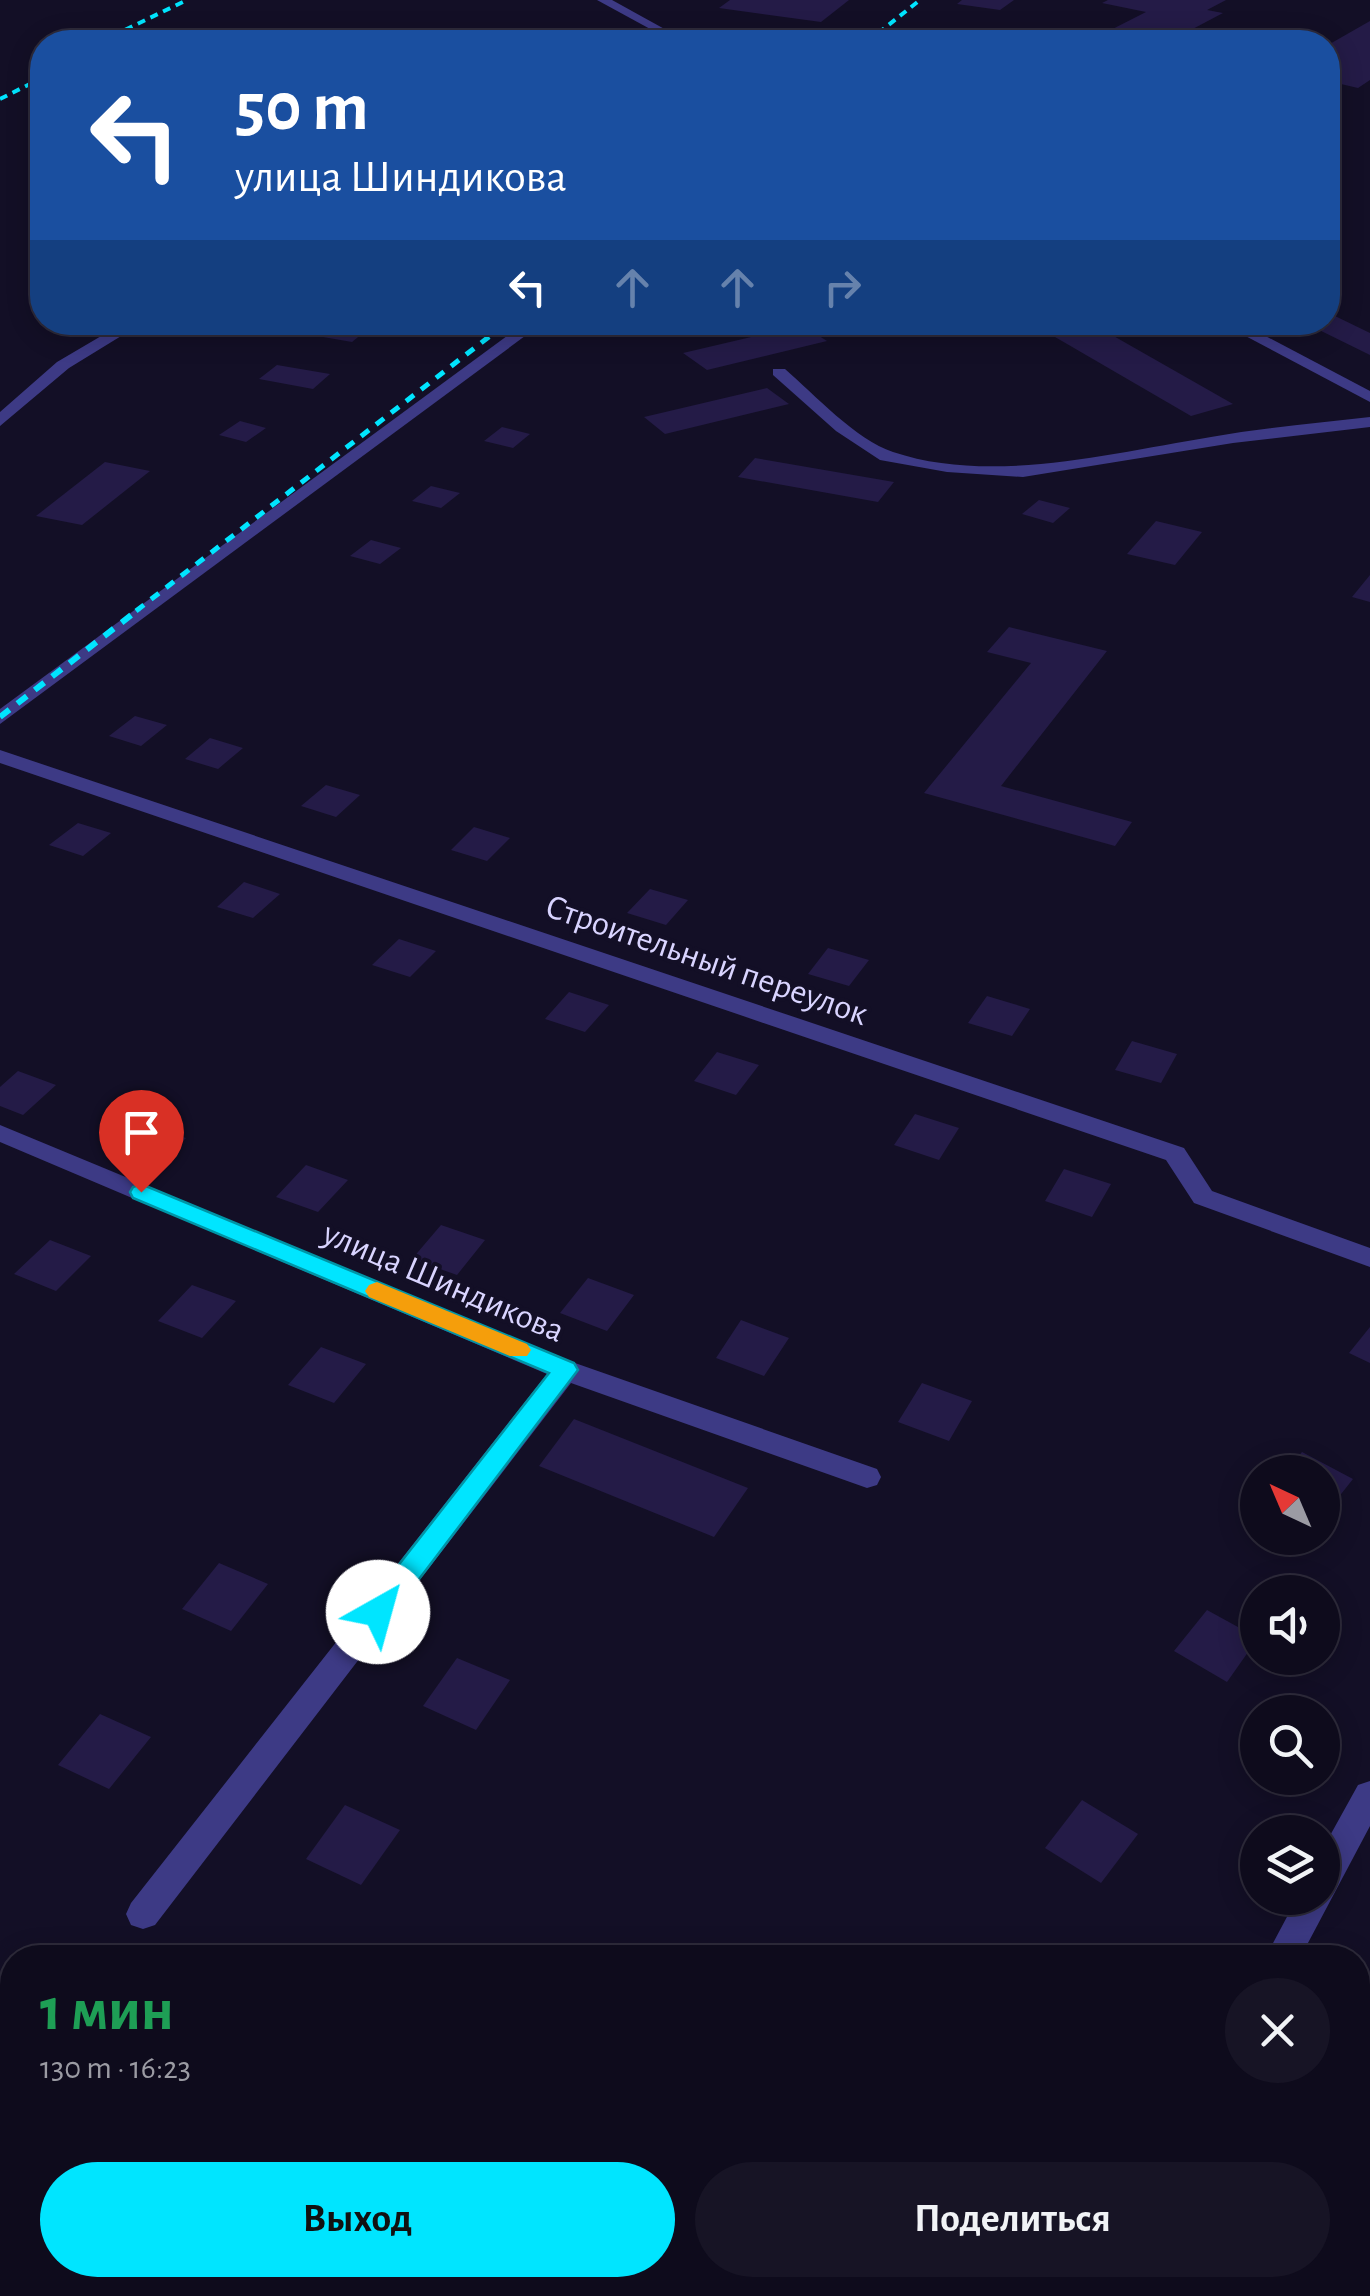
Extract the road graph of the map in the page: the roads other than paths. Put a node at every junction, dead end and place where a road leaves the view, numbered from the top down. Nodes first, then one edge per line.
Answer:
1 (603, 0) edge
2 (659, 30) edge
3 (115, 335) edge
4 (519, 335) edge
5 (1251, 335) edge
6 (779, 372) dead end
7 (1370, 398) edge
8 (0, 421) edge
9 (1370, 422) edge
10 (0, 718) edge
11 (0, 756) edge
12 (0, 1133) edge
13 (1370, 1258) edge
14 (565, 1370) junction
15 (868, 1478) dead end
16 (1370, 1795) edge
17 (1340, 1850) edge
18 (143, 1914) dead end
19 (1305, 1915) edge
20 (1289, 1945) edge

1 - 2 street
3 - 8 street
4 - 10 street
5 - 7 street
6 - 9 street
11 - 13 street, Строительный переулок
12 - 14 street, улица Шиндикова
14 - 15 street, улица Шиндикова
14 - 18 street
16 - 17 street
19 - 20 street

